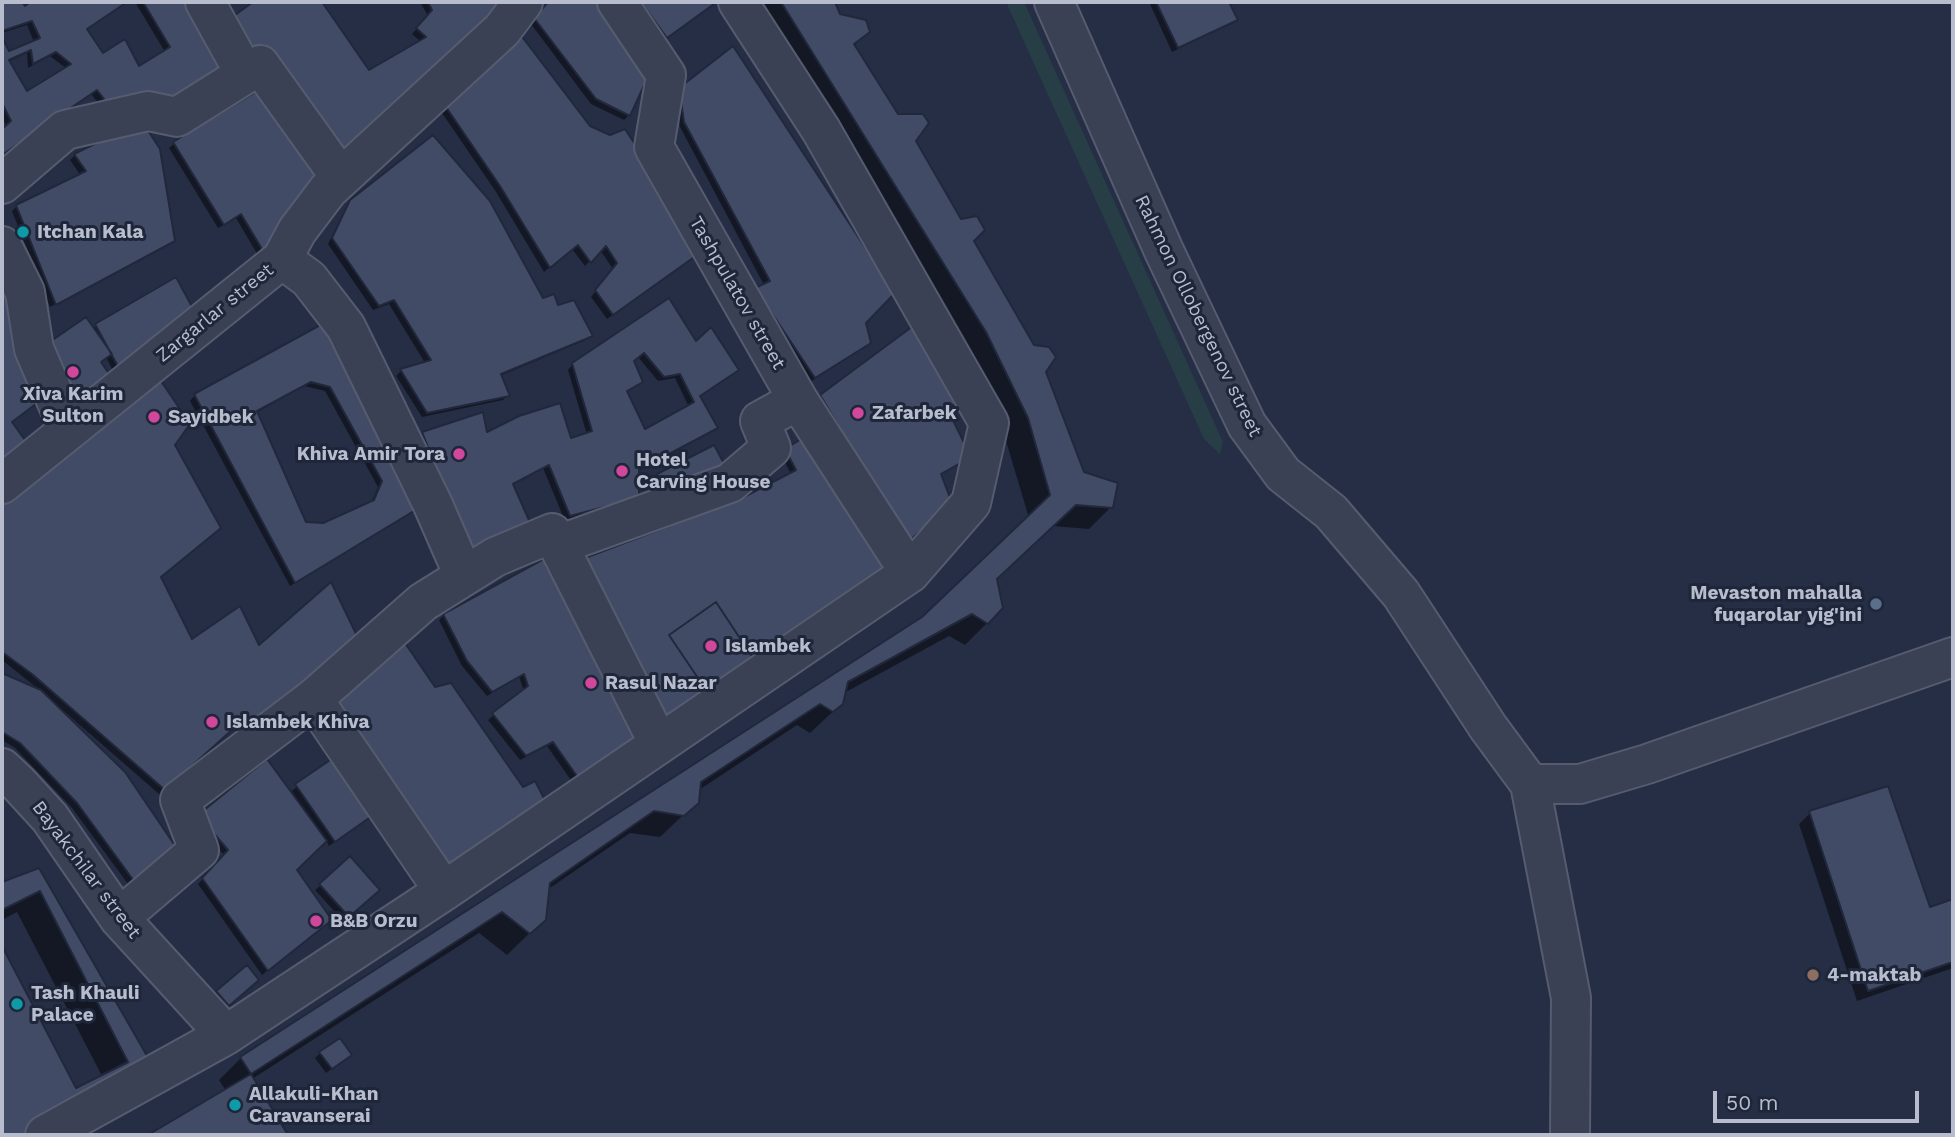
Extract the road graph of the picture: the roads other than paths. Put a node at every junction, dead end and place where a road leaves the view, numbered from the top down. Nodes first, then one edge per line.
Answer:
1 (205, 2) edge
2 (523, 2) edge
3 (617, 2) edge
4 (738, 2) edge
5 (1054, 2) edge
6 (245, 74) junction
7 (341, 178) junction
8 (2, 184) edge
9 (2, 246) edge
10 (282, 259) junction
11 (798, 400) junction
12 (69, 430) junction
13 (2, 484) edge
14 (558, 545) junction
15 (910, 573) junction
16 (464, 576) junction
17 (1953, 657) edge
18 (313, 699) junction
19 (659, 744) junction
20 (2, 768) edge
21 (1530, 784) junction
22 (444, 891) junction
23 (119, 918) junction
24 (226, 1035) junction
25 (45, 1135) edge
26 (1570, 1135) edge

1 - 6 street
2 - 7 street, Zargarlar street
3 - 11 street, Tashpulatov street
4 - 15 street
5 - 21 street, Rahmon Ollobergenov street
6 - 7 street
6 - 8 street
7 - 10 street, Zargarlar street
9 - 12 street
10 - 12 street, Zargarlar street
10 - 16 street
11 - 14 street
11 - 15 street, Tashpulatov street
12 - 13 street, Zargarlar street
14 - 16 street
14 - 19 street
15 - 19 street
16 - 18 street
17 - 21 street
18 - 22 street
18 - 23 street
19 - 22 street
20 - 23 street, Bayakchilar street
21 - 26 street, Rahmon Ollobergenov street
22 - 24 street
23 - 24 street, Bayakchilar street
24 - 25 street

